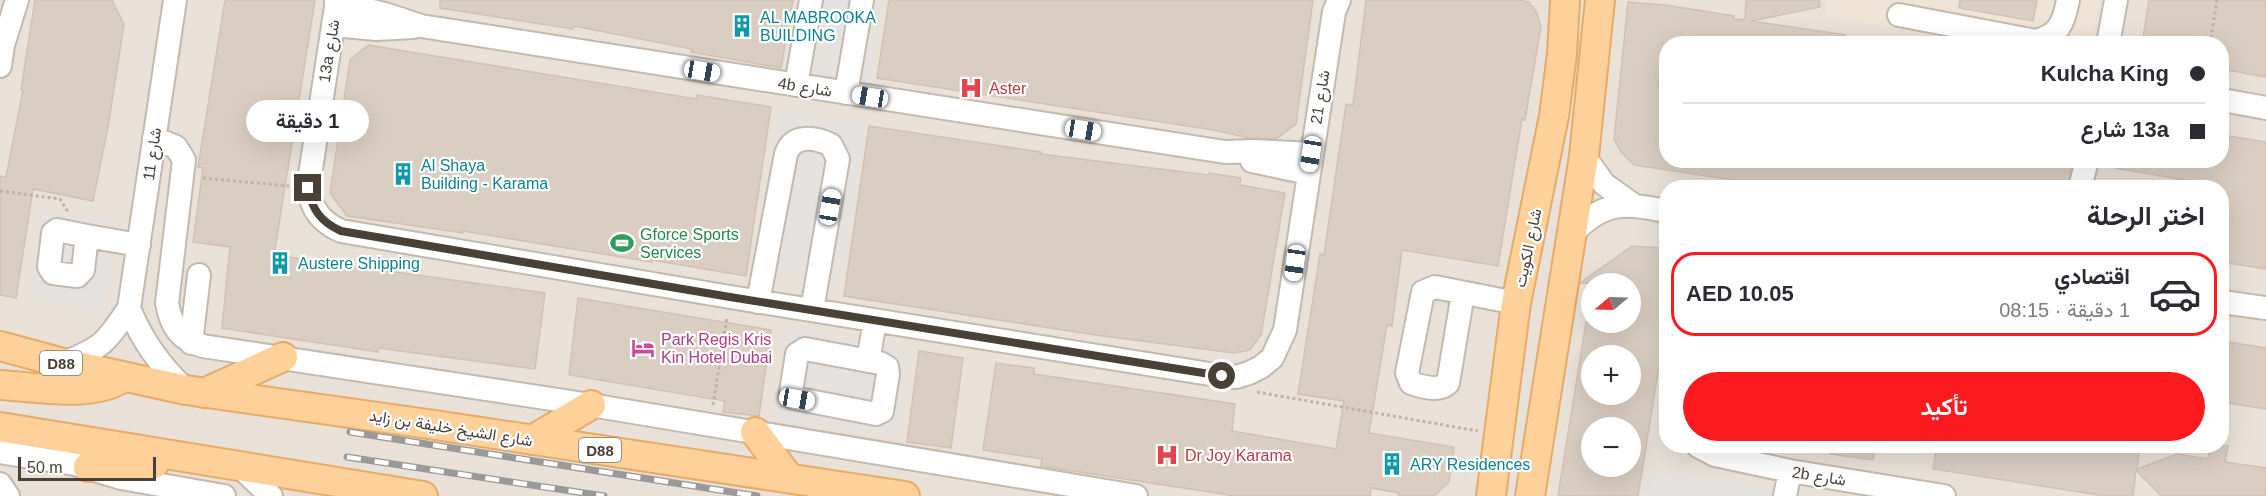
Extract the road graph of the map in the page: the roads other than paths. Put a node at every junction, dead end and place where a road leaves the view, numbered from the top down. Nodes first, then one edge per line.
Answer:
1 (4, 0) edge
2 (17, 0) edge
3 (175, 0) edge
4 (811, 0) edge
5 (862, 0) edge
6 (1600, 0) edge
7 (2068, 0) edge
8 (2116, 0) edge
9 (337, 1) edge
10 (1564, 1) edge
11 (1335, 4) edge
12 (1899, 15) dead end
13 (333, 25) junction
14 (421, 26) junction
15 (2009, 36) edge
16 (2050, 36) edge
17 (2109, 36) edge
18 (2, 56) edge
19 (796, 85) junction
20 (846, 93) junction
21 (2229, 101) edge
22 (2266, 108) edge
23 (154, 138) junction
24 (1584, 156) junction
25 (1310, 164) junction
26 (1632, 204) junction
27 (1659, 210) edge
28 (78, 234) road end
29 (1569, 237) junction
30 (1530, 242) junction
31 (139, 245) junction
32 (199, 275) dead end
33 (1563, 290) junction
34 (1463, 293) dead end
35 (758, 302) junction
36 (1516, 303) junction
37 (2229, 303) edge
38 (129, 308) junction
39 (2266, 308) edge
40 (812, 310) junction
41 (875, 321) junction
42 (191, 343) junction
43 (0, 346) edge
44 (283, 357) junction
45 (868, 361) dead end
46 (63, 363) junction
47 (123, 376) junction
48 (0, 385) edge
49 (195, 391) junction
50 (591, 405) junction
51 (0, 427) edge
52 (755, 432) junction
53 (532, 440) junction
54 (1499, 442) junction
55 (0, 452) edge
56 (1711, 453) edge
57 (176, 456) junction
58 (240, 466) junction
59 (88, 467) junction
60 (1790, 471) junction
61 (789, 478) junction
62 (0, 484) edge
63 (354, 491) edge
64 (1530, 495) edge
65 (8, 496) edge
66 (224, 496) edge
67 (271, 496) edge
68 (423, 496) edge
69 (905, 496) edge
70 (1136, 496) edge
71 (1476, 496) edge
72 (1491, 496) edge
73 (1785, 496) edge
74 (1944, 496) edge

1 - 18 street
2 - 18 street
3 - 23 street, شارع 11
4 - 19 street
5 - 20 street
6 - 24 main road
7 - 16 street
8 - 17 street
9 - 13 street, 13a شارع
9 - 14 street, 4b شارع
10 - 30 main road, شارع الكويت
11 - 25 street, شارع 21
12 - 15 street
13 - 14 street, 4b شارع
13 - 35 street, 13a شارع
14 - 19 street, 4b شارع
19 - 20 street, 4b شارع
20 - 25 street, 4b شارع
21 - 22 street
23 - 31 street, شارع 11
23 - 42 street
24 - 26 street
24 - 29 main road
25 - 41 street, شارع 21
26 - 27 street
26 - 29 street
28 - 31 street
29 - 33 main road
30 - 33 main road
30 - 36 main road, شارع الكويت
31 - 38 street, شارع 11
32 - 42 street
33 - 64 main road
34 - 36 street
35 - 40 street
35 - 40 street
36 - 54 main road, شارع الكويت
37 - 39 street
38 - 46 street, شارع 11
38 - 49 street
40 - 41 street
41 - 45 street
42 - 44 street
43 - 46 main road, شارع الشيخ خليفة بن زايد / D88
44 - 49 main road
44 - 50 street
46 - 47 main road, شارع الشيخ خليفة بن زايد / D88
47 - 48 main road
47 - 49 main road, شارع الشيخ خليفة بن زايد / D88
49 - 53 main road, شارع الشيخ خليفة بن زايد / D88
50 - 52 street
50 - 53 main road
51 - 57 main road
52 - 61 main road
52 - 70 street
53 - 61 main road, شارع الشيخ خليفة بن زايد / D88
54 - 71 main road
54 - 72 main road, شارع الكويت
55 - 59 street
56 - 60 street, 2b شارع
57 - 58 main road
57 - 59 main road
58 - 63 main road
58 - 67 street
59 - 66 street
60 - 73 street
60 - 74 street, 2b شارع
61 - 69 main road, شارع الشيخ خليفة بن زايد / D88
62 - 65 street
63 - 68 main road

